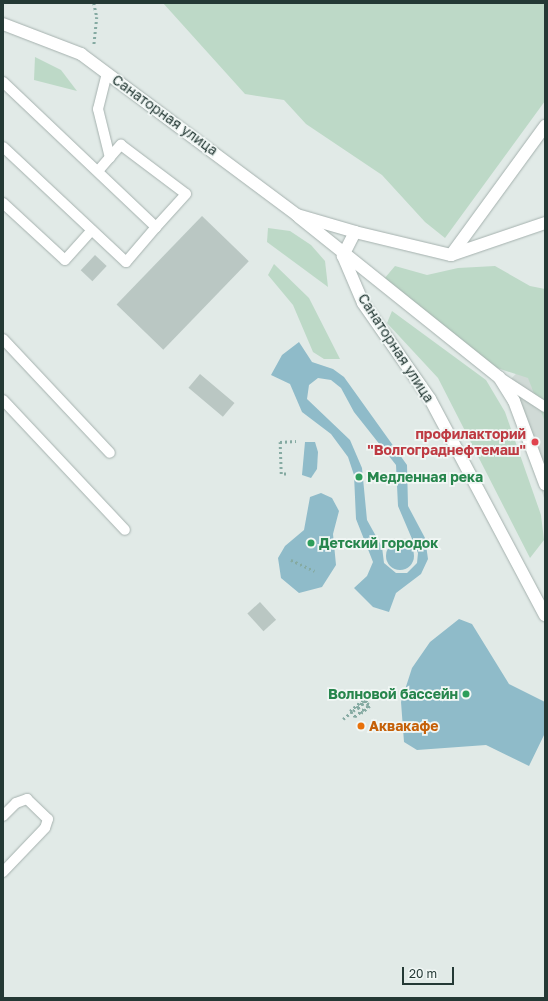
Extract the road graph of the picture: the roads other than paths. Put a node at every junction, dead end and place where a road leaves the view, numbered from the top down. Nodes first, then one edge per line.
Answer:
1 (3, 24) edge
2 (107, 73) junction
3 (3, 82) edge
4 (545, 126) edge
5 (3, 148) edge
6 (110, 158) junction
7 (98, 172) junction
8 (3, 203) edge
9 (297, 215) junction
10 (545, 223) edge
11 (156, 227) junction
12 (92, 230) junction
13 (355, 232) junction
14 (451, 255) junction
15 (343, 256) junction
16 (3, 339) edge
17 (500, 377) junction
18 (3, 400) edge
19 (545, 407) edge
20 (110, 453) dead end
21 (545, 484) edge
22 (125, 530) dead end
23 (545, 615) edge
24 (3, 816) edge
25 (3, 872) edge

1 - 2 street, Санаторная улица
2 - 6 lane
2 - 9 street, Санаторная улица
3 - 7 lane
4 - 14 street
5 - 12 lane
6 - 7 lane
6 - 11 lane
7 - 11 lane
8 - 12 lane
9 - 13 street, Санаторная улица
9 - 15 street
10 - 14 street
11 - 12 lane
13 - 14 street, Санаторная улица
13 - 15 street
15 - 17 street
15 - 23 street, Санаторная улица
16 - 20 lane
17 - 19 lane
17 - 21 street
18 - 22 lane
24 - 25 lane

